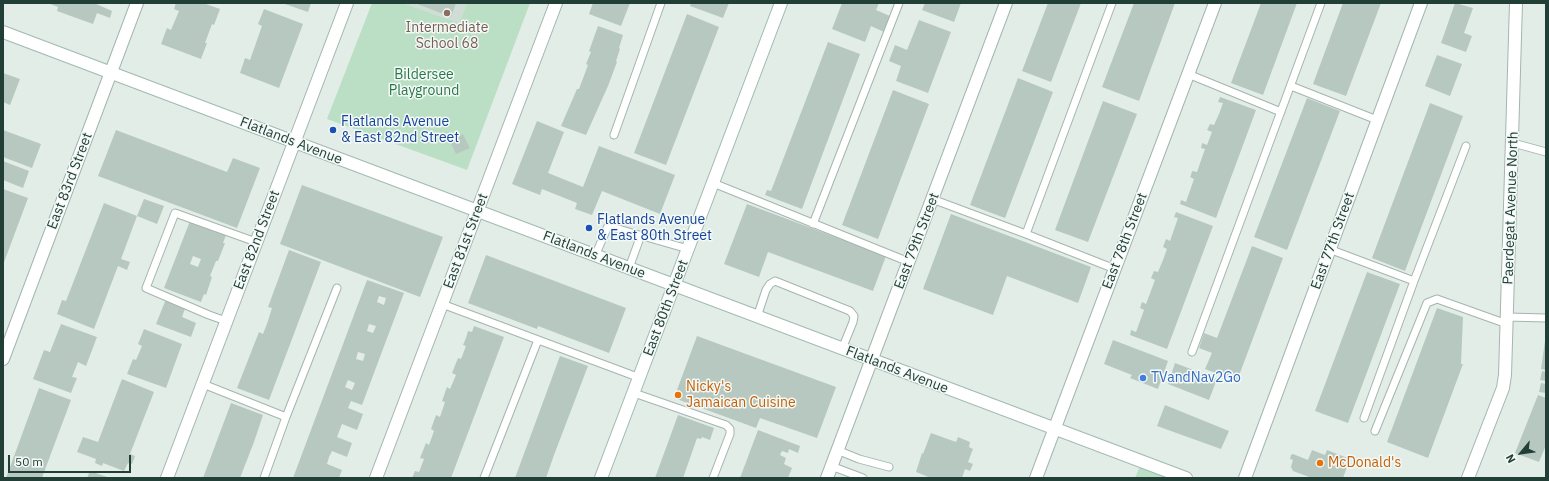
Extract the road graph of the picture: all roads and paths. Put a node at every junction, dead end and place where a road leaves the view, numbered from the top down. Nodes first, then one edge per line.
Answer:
1 (138, 3) edge
2 (346, 3) edge
3 (556, 3) edge
4 (661, 3) edge
5 (781, 3) edge
6 (899, 3) edge
7 (1006, 3) edge
8 (1112, 3) edge
9 (1215, 3) edge
10 (1321, 3) edge
11 (1421, 3) edge
12 (1516, 3) edge
13 (3, 32) edge
14 (111, 74) junction
15 (1188, 74) junction
16 (1291, 86) junction
17 (1281, 112) junction
18 (1377, 120) junction
19 (614, 135) dead end
20 (294, 141) junction
21 (1513, 143) junction
22 (1466, 146) dead end
23 (1546, 152) edge
24 (713, 183) junction
25 (932, 199) junction
26 (477, 211) junction
27 (814, 224) junction
28 (1026, 234) junction
29 (641, 235) junction
30 (256, 242) junction
31 (688, 249) junction
32 (1330, 249) junction
33 (595, 256) junction
34 (908, 262) junction
35 (629, 268) junction
36 (1115, 269) junction
37 (1414, 281) junction
38 (674, 286) junction
39 (337, 288) dead end
40 (442, 304) junction
41 (757, 317) junction
42 (1546, 318) edge
43 (1507, 320) junction
44 (226, 321) junction
45 (538, 340) junction
46 (842, 349) junction
47 (1192, 352) dead end
48 (3, 359) edge
49 (871, 360) junction
50 (640, 378) junction
51 (202, 384) junction
52 (634, 393) junction
53 (286, 417) junction
54 (1364, 418) dead end
55 (1054, 429) junction
56 (1375, 431) dead end
57 (837, 450) junction
58 (831, 466) junction
59 (889, 468) dead end
60 (167, 478) edge
61 (264, 478) edge
62 (376, 478) edge
63 (484, 478) edge
64 (601, 478) edge
65 (713, 478) edge
66 (827, 478) edge
67 (863, 478) edge
68 (1036, 478) edge
69 (1186, 478) edge
70 (1244, 478) edge
71 (1468, 478) edge

1 - 14 street, East 83rd Street
2 - 20 street, East 82nd Street
3 - 26 street, East 81st Street
4 - 19 lane
5 - 24 street, East 80th Street
6 - 27 lane
7 - 25 street, East 79th Street
8 - 28 lane
9 - 15 street, East 78th Street
10 - 16 lane
11 - 18 street, East 77th Street
12 - 21 street, Paerdegat Avenue North
13 - 14 street, Flatlands Avenue
14 - 20 street, Flatlands Avenue
14 - 48 street, East 83rd Street
15 - 17 lane
15 - 36 street, East 78th Street
16 - 17 lane
16 - 18 lane
17 - 47 lane
18 - 32 street, East 77th Street
20 - 26 street, Flatlands Avenue
20 - 30 street, East 82nd Street
21 - 23 lane
21 - 43 street, Paerdegat Avenue North
22 - 37 lane
24 - 27 lane
24 - 31 street, East 80th Street
25 - 28 lane
25 - 34 street, East 79th Street
26 - 33 street, Flatlands Avenue
26 - 40 street, East 81st Street
27 - 34 lane
28 - 36 lane
29 - 31 lane
29 - 33 lane
29 - 35 lane
30 - 44 street, East 82nd Street
30 - 44 lane
31 - 38 street, East 80th Street
32 - 37 lane
32 - 70 street, East 77th Street
33 - 35 street, Flatlands Avenue
34 - 49 street, East 79th Street
35 - 38 street, Flatlands Avenue
36 - 55 street, East 78th Street
37 - 54 lane
38 - 41 street, Flatlands Avenue
38 - 50 street, East 80th Street
39 - 53 lane
40 - 45 lane
40 - 62 street, East 81st Street
41 - 46 street, Flatlands Avenue
41 - 46 lane
42 - 43 lane
43 - 56 lane
43 - 71 street, Paerdegat Avenue North
44 - 51 street, East 82nd Street
45 - 50 lane
45 - 63 lane
46 - 49 street, Flatlands Avenue
49 - 55 street, Flatlands Avenue
49 - 57 street, East 79th Street
50 - 52 street, East 80th Street
51 - 53 lane
51 - 60 street, East 82nd Street
52 - 64 street, East 80th Street
52 - 65 lane
53 - 61 lane
55 - 68 street, East 78th Street
55 - 69 street, Flatlands Avenue
57 - 58 street, East 79th Street
57 - 59 lane
58 - 66 street, East 79th Street
58 - 67 lane

